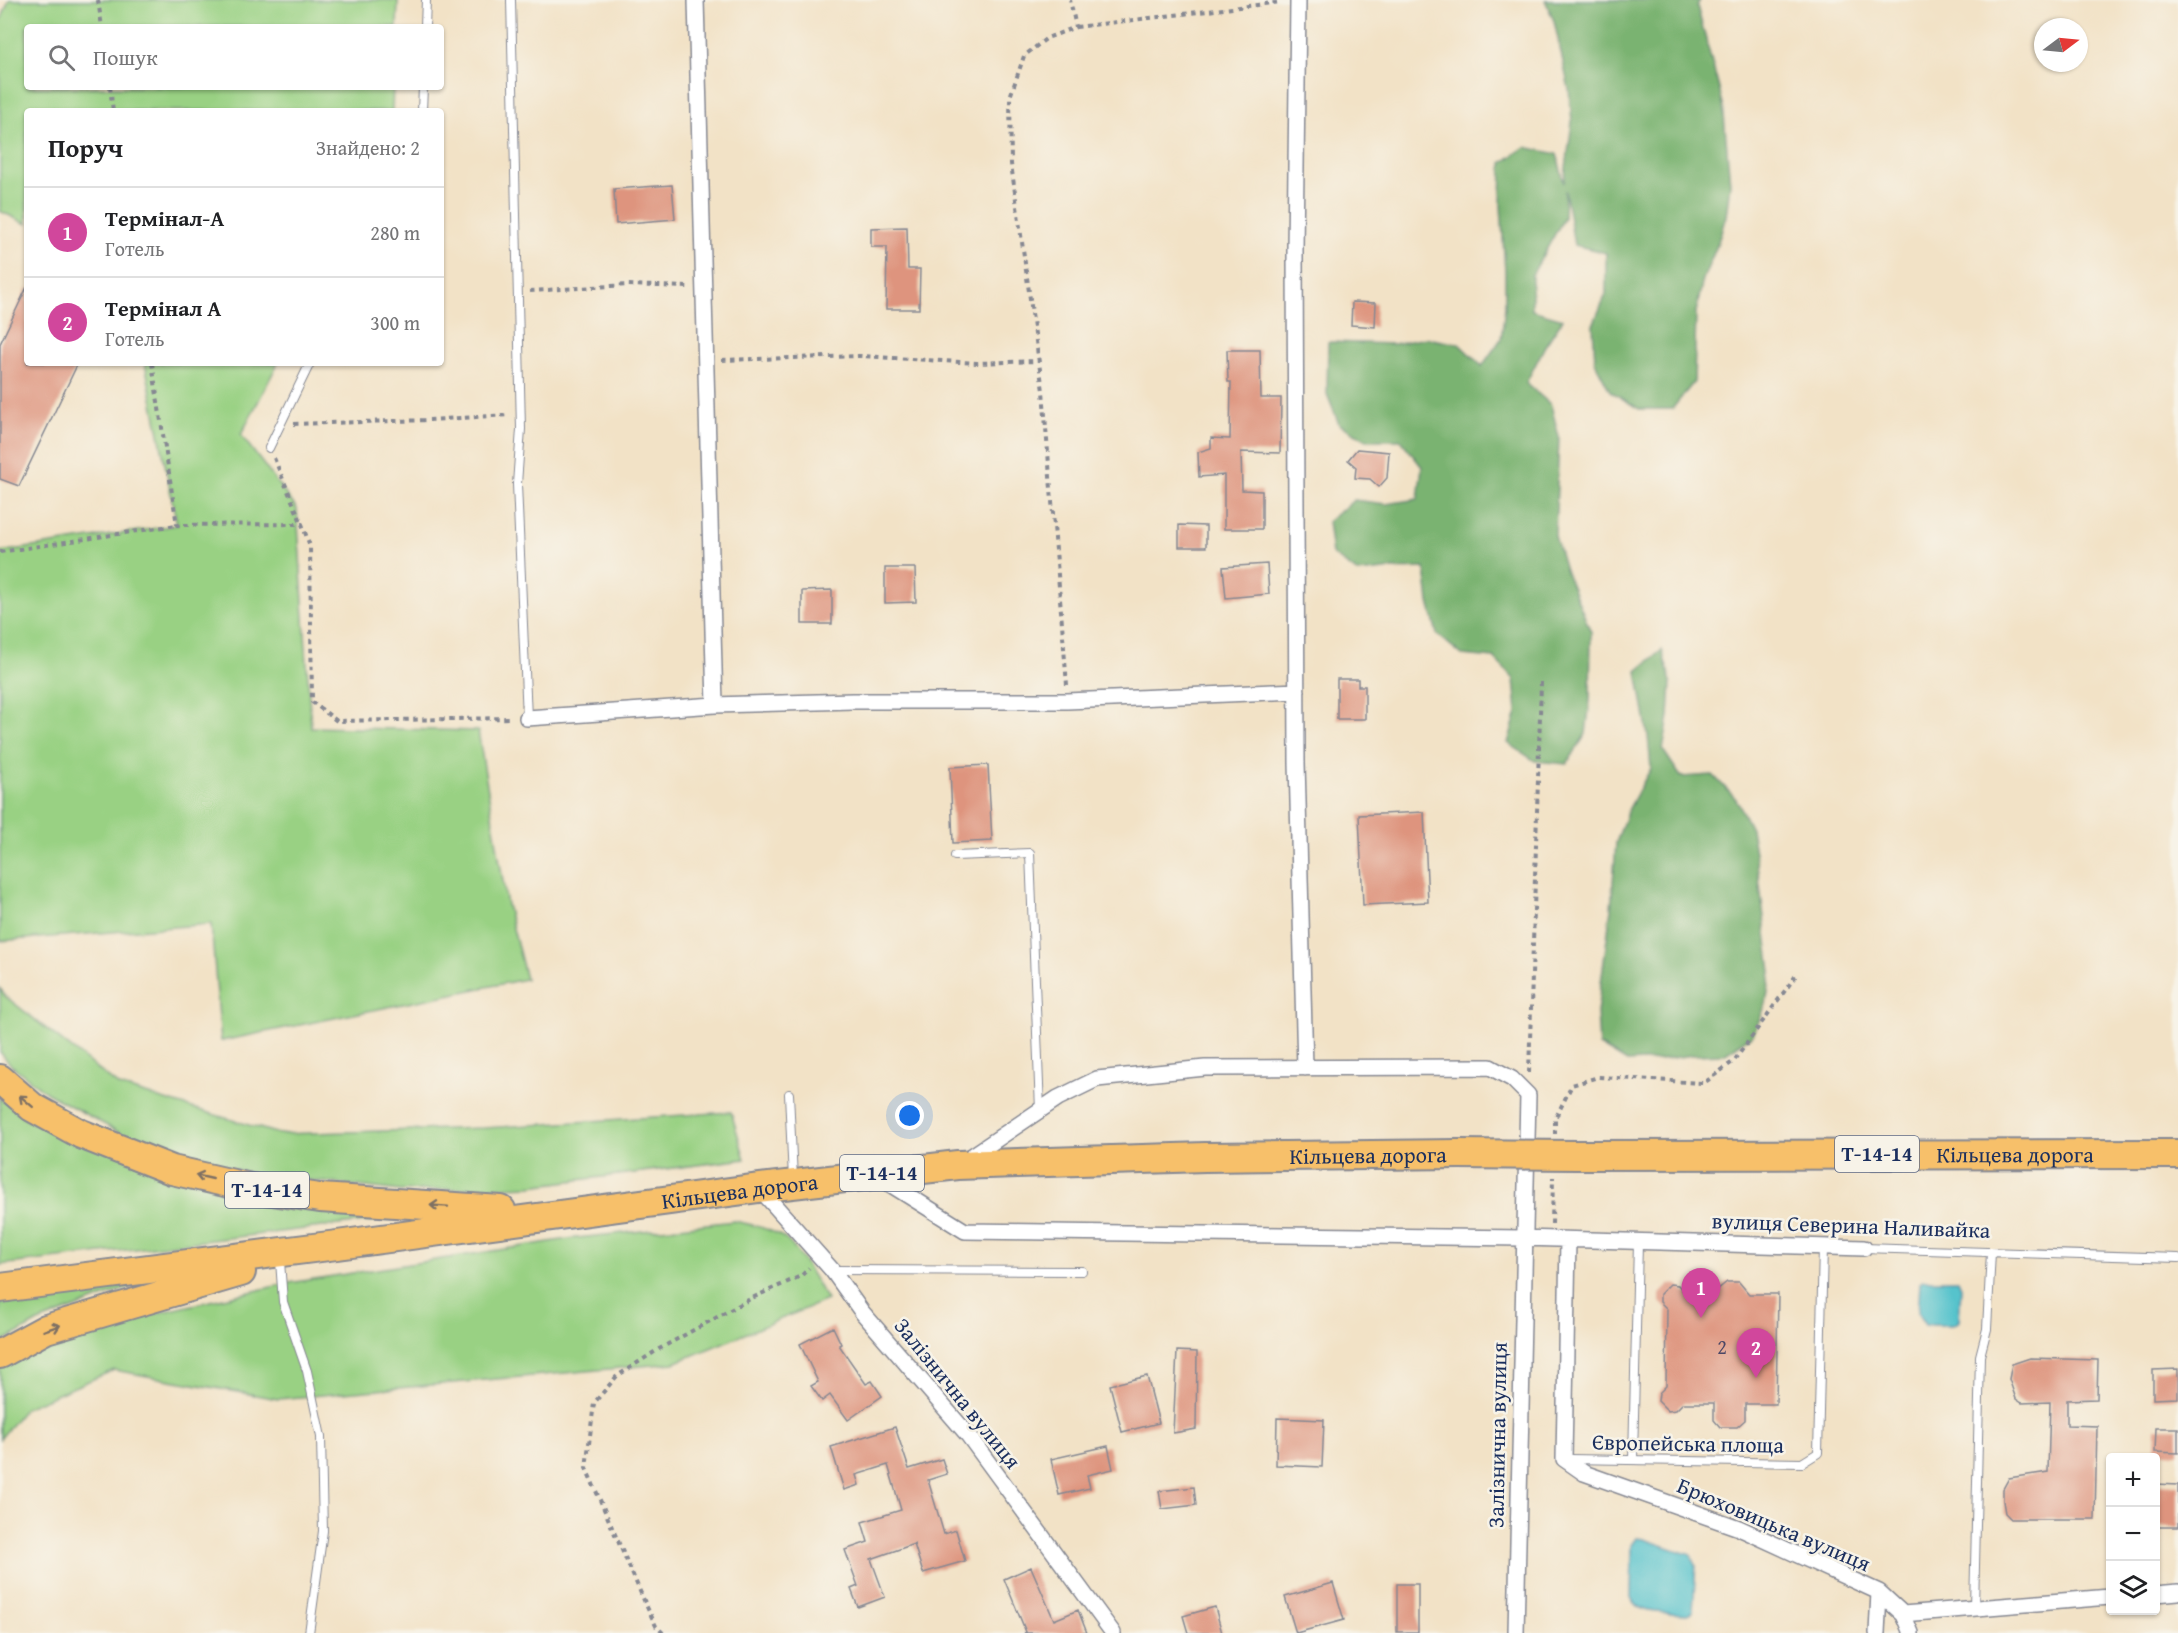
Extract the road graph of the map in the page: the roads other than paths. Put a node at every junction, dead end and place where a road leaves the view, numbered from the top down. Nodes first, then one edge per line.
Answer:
1 (426, 0) edge
2 (511, 0) edge
3 (696, 0) edge
4 (1298, 0) edge
5 (425, 24) edge
6 (423, 90) edge
7 (422, 108) edge
8 (309, 366) edge
9 (269, 448) road end
10 (1297, 691) junction
11 (715, 705) junction
12 (526, 718) joint
13 (955, 856) dead end
14 (1305, 1068) junction
15 (0, 1078) edge
16 (789, 1094) dead end
17 (1040, 1111) junction
18 (2178, 1154) edge
19 (958, 1165) junction
20 (875, 1174) junction
21 (793, 1184) junction
22 (759, 1188) junction
23 (560, 1214) junction
24 (1523, 1238) junction
25 (1568, 1240) junction
26 (1638, 1242) junction
27 (337, 1245) junction
28 (1823, 1247) junction
29 (1863, 1248) joint
30 (1991, 1252) junction
31 (2178, 1258) edge
32 (280, 1261) junction
33 (832, 1270) junction
34 (1082, 1271) dead end
35 (0, 1288) edge
36 (0, 1354) edge
37 (1564, 1459) junction
38 (1634, 1460) junction
39 (1879, 1592) junction
40 (2178, 1592) edge
41 (2160, 1594) edge
42 (2106, 1598) edge
43 (1974, 1608) junction
44 (1903, 1614) junction
45 (309, 1633) edge
46 (1113, 1633) edge
47 (1516, 1633) edge
48 (1877, 1633) edge
49 (1911, 1633) edge

1 - 5 lane
2 - 12 lane
3 - 11 street
4 - 10 street
6 - 7 lane
8 - 9 lane
10 - 11 street
10 - 14 street
11 - 12 street
13 - 17 lane
14 - 17 street
14 - 24 street, Залізнична вулиця
23 -> 15 highway, Т-14-14
16 - 21 lane
17 - 19 street
18 - 19 highway, Кільцева дорога / Т-14-14, bridge
19 - 20 highway, Кільцева дорога / Т-14-14
20 - 21 highway, Кільцева дорога / Т-14-14
20 - 24 street, вулиця Северина Наливайка
21 - 22 highway, Кільцева дорога / Т-14-14
22 - 23 highway, Кільцева дорога / Т-14-14
22 - 33 street, Залізнична вулиця
23 - 27 highway, Т-14-14
24 - 25 street, вулиця Северина Наливайка
24 - 47 street, Залізнична вулиця
25 - 26 street, вулиця Северина Наливайка
25 - 37 street
26 - 28 street, вулиця Северина Наливайка
26 - 38 lane
27 - 32 highway, Т-14-14
27 - 35 highway, Т-14-14
28 - 29 street, вулиця Северина Наливайка
28 - 38 lane, Європейська площа
29 - 30 lane, вулиця Северина Наливайка
30 - 31 lane, вулиця Северина Наливайка
30 - 43 lane
36 -> 32 highway, Т-14-14
32 - 45 lane
33 - 34 lane
33 - 46 street, Залізнична вулиця
37 - 38 lane, Європейська площа
37 - 39 street, Брюховицька вулиця
39 - 44 street, Брюховицька вулиця
39 - 48 street
40 - 41 street
42 - 43 street
43 - 44 street
44 - 49 street

